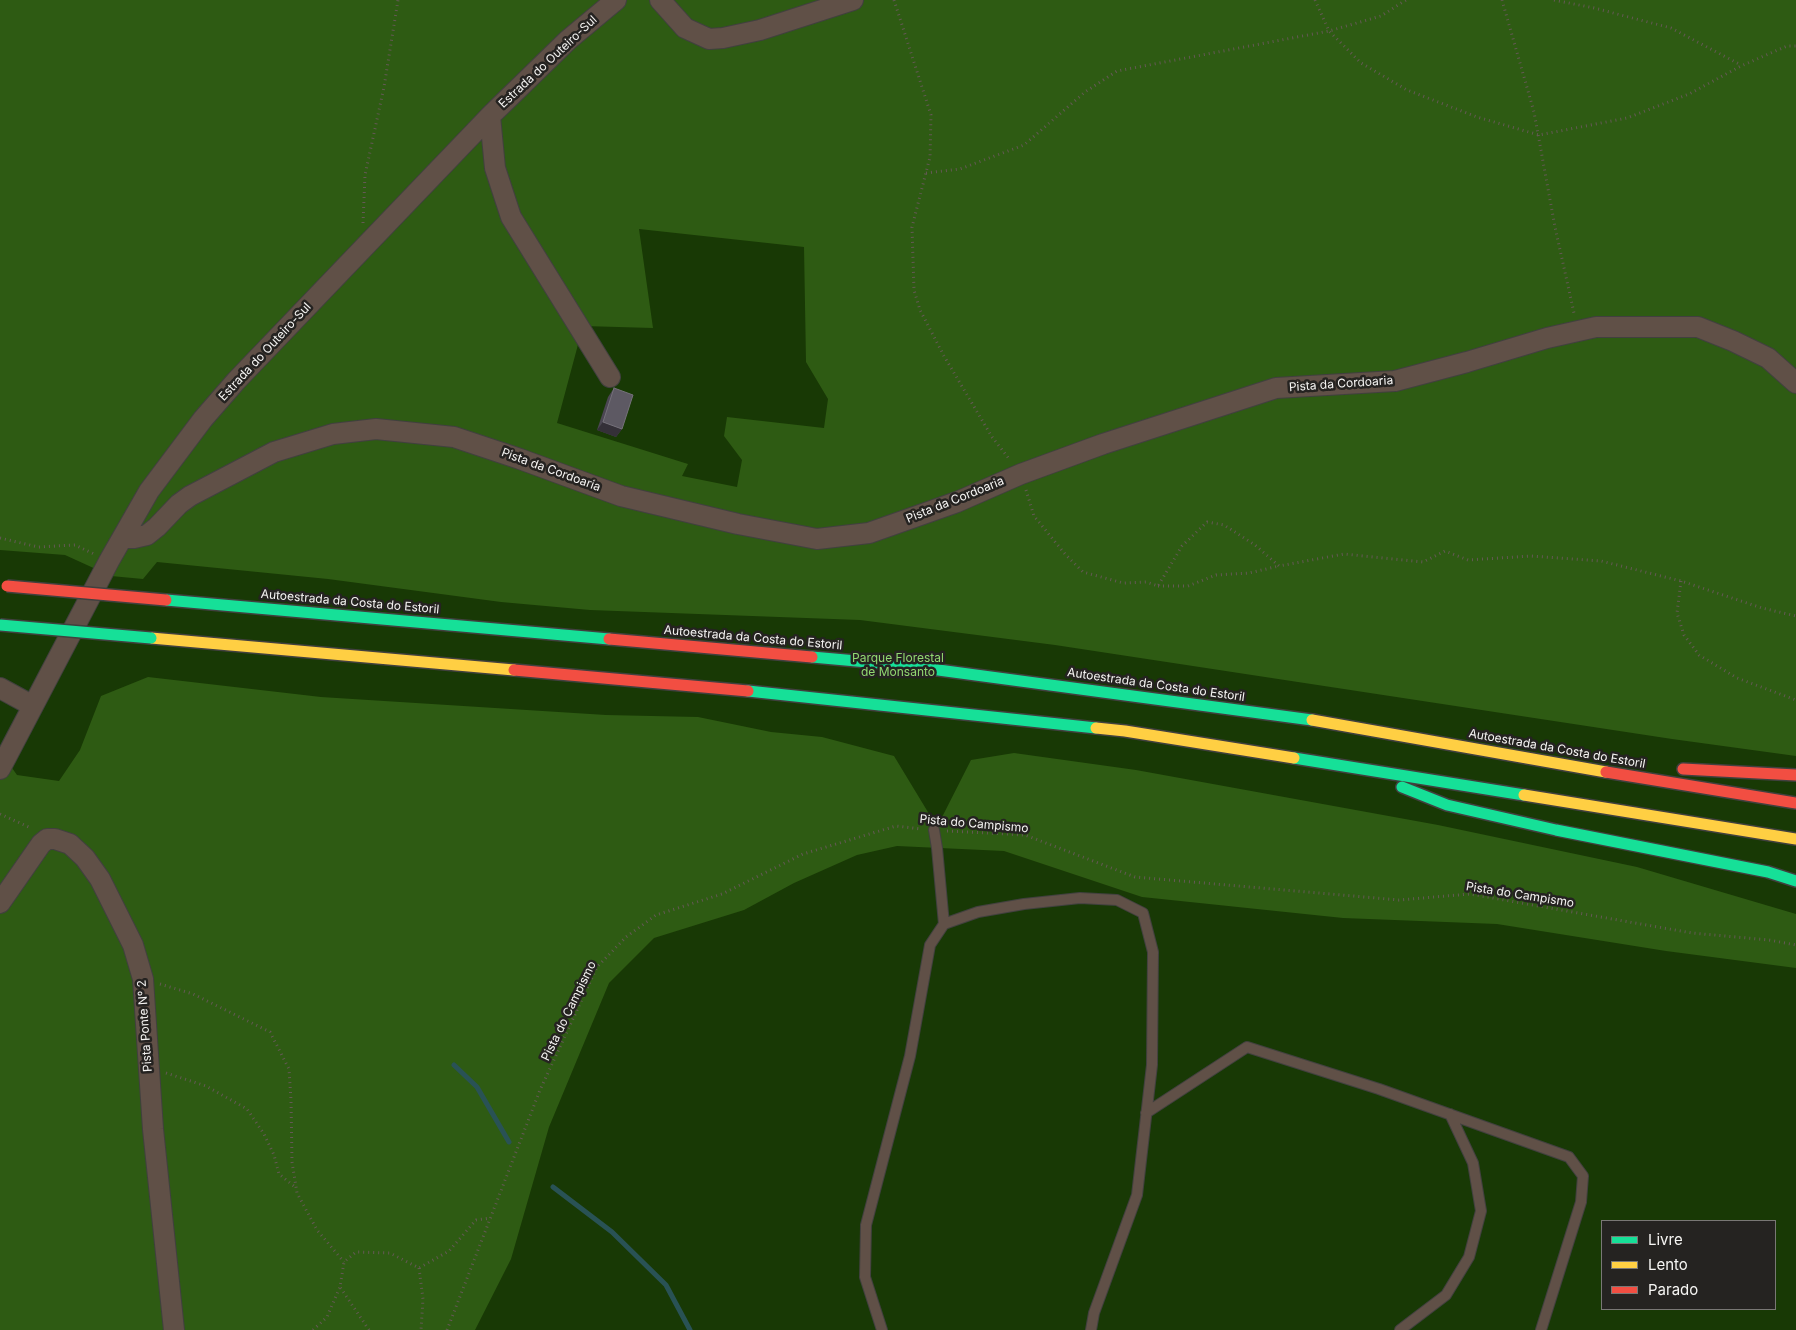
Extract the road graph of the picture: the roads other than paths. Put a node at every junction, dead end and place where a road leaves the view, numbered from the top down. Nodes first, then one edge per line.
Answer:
1 (616, 0) edge
2 (660, 0) edge
3 (853, 0) edge
4 (490, 116) junction
5 (610, 377) dead end
6 (1796, 383) edge
7 (122, 538) junction
8 (4, 586) edge
9 (0, 625) edge
10 (0, 688) edge
11 (34, 706) junction
12 (1559, 764) junction
13 (1346, 766) junction
14 (1655, 768) dead end
15 (0, 769) edge
16 (1674, 769) dead end
17 (1796, 775) edge
18 (1796, 803) edge
19 (1672, 819) junction
20 (934, 830) road end
21 (1796, 839) edge
22 (1748, 843) dead end
23 (1796, 881) edge
24 (0, 903) edge
25 (944, 924) junction
26 (1146, 1113) junction
27 (1450, 1114) junction
28 (1402, 1329) edge
29 (174, 1330) edge
30 (882, 1330) edge
31 (1091, 1330) edge
32 (1414, 1330) edge
33 (1541, 1330) edge

1 - 4 street, Estrada do Outeiro-Sul
2 - 3 street
4 - 5 street
4 - 7 street, Estrada do Outeiro-Sul
6 - 7 street, Pista da Cordoaria
7 - 11 street, Estrada do Outeiro-Sul
8 - 12 highway, Autoestrada da Costa do Estoril, bridge
9 - 13 highway, bridge
10 - 11 street
11 - 15 street, Estrada do Outeiro-Sul
12 - 14 highway
12 - 18 highway, Autoestrada da Costa do Estoril
13 - 19 highway
13 - 23 highway
16 - 17 highway
19 - 21 highway
19 - 22 highway
20 - 25 lane
24 - 29 street, Pista Ponte Nº 2
25 - 26 lane
25 - 30 lane
26 - 27 lane
26 - 31 lane
27 - 28 lane
27 - 33 lane
28 - 32 lane

